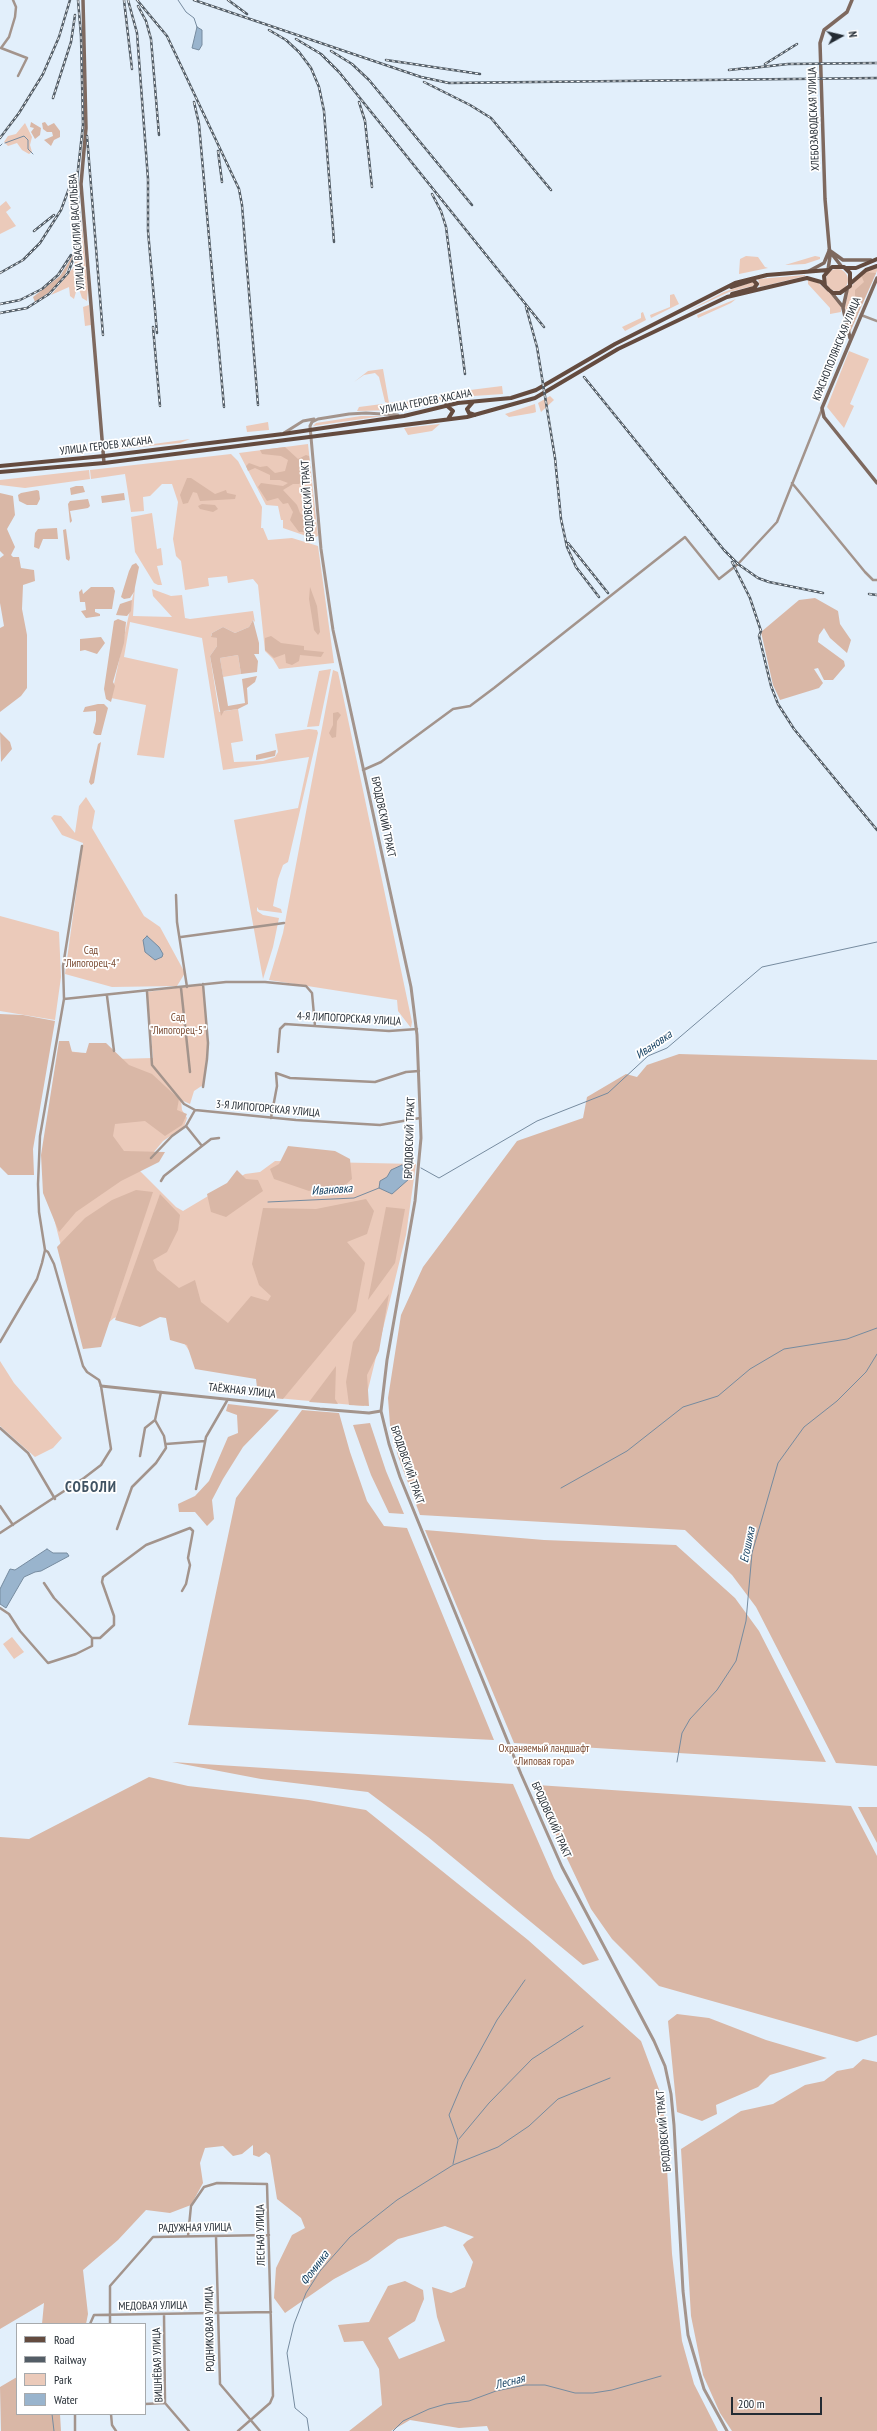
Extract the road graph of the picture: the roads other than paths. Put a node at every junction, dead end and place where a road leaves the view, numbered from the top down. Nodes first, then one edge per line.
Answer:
1 (13, 0) edge
2 (83, 0) edge
3 (852, 0) edge
4 (18, 76) dead end
5 (830, 250) junction
6 (876, 260) edge
7 (877, 266) edge
8 (843, 267) junction
9 (828, 270) junction
10 (806, 272) junction
11 (877, 278) edge
12 (851, 283) junction
13 (825, 286) junction
14 (725, 288) junction
15 (847, 290) junction
16 (831, 292) junction
17 (727, 297) junction
18 (843, 308) junction
19 (861, 315) junction
20 (877, 321) edge
21 (850, 339) junction
22 (474, 402) junction
23 (446, 405) junction
24 (822, 408) junction
25 (474, 415) junction
26 (404, 416) junction
27 (819, 417) junction
28 (824, 417) junction
29 (318, 419) junction
30 (448, 419) junction
31 (311, 430) junction
32 (283, 434) junction
33 (312, 437) junction
34 (104, 456) junction
35 (104, 463) junction
36 (0, 466) edge
37 (0, 472) edge
38 (877, 482) edge
39 (792, 483) junction
40 (877, 580) edge
41 (363, 770) junction
42 (82, 846) dead end
43 (176, 895) dead end
44 (284, 923) dead end
45 (181, 936) junction
46 (203, 984) junction
47 (187, 987) junction
48 (181, 988) junction
49 (147, 992) junction
50 (107, 996) junction
51 (64, 999) junction
52 (315, 1026) junction
53 (417, 1028) junction
54 (114, 1051) dead end
55 (278, 1052) dead end
56 (420, 1070) junction
57 (190, 1072) dead end
58 (203, 1087) dead end
59 (195, 1110) junction
60 (271, 1118) junction
61 (421, 1118) junction
62 (186, 1126) junction
63 (219, 1138) dead end
64 (202, 1146) junction
65 (151, 1158) dead end
66 (162, 1181) dead end
67 (45, 1250) junction
68 (0, 1342) edge
69 (101, 1386) junction
70 (161, 1391) junction
71 (228, 1399) junction
72 (381, 1411) junction
73 (155, 1420) junction
74 (0, 1428) edge
75 (205, 1441) junction
76 (166, 1444) junction
77 (140, 1456) dead end
78 (196, 1489) dead end
79 (55, 1499) junction
80 (0, 1506) edge
81 (13, 1525) junction
82 (117, 1529) dead end
83 (0, 1533) edge
84 (44, 1583) dead end
85 (182, 1591) dead end
86 (0, 1608) edge
87 (92, 1638) junction
88 (269, 2234) junction
89 (188, 2236) junction
90 (216, 2236) junction
91 (271, 2312) junction
92 (218, 2313) junction
93 (110, 2314) junction
94 (164, 2314) junction
95 (90, 2323) edge
96 (110, 2323) edge
97 (166, 2403) junction
98 (146, 2404) edge
99 (75, 2415) edge
100 (111, 2415) edge
101 (251, 2420) junction
102 (75, 2431) edge
103 (116, 2431) edge
104 (188, 2431) edge
105 (238, 2431) edge
106 (260, 2431) edge
107 (727, 2431) edge

1 - 4 street
2 - 34 main road, УЛИЦА ВАСИЛИЯ ВАСИЛЬЕВА
3 - 5 main road, ХЛЕБОЗАВОДСКАЯ УЛИЦА
5 - 6 main road
5 - 8 main road
5 - 9 main road, ХЛЕБОЗАВОДСКАЯ УЛИЦА
5 - 10 main road
6 - 8 main road
7 - 12 main road
8 - 9 main road
8 - 12 main road
9 - 10 main road, УЛИЦА ГЕРОЕВ ХАСАНА
9 - 13 main road
10 - 14 main road, УЛИЦА ГЕРОЕВ ХАСАНА
11 - 19 main road, КРАСНОПОЛЯНСКАЯ УЛИЦА
12 - 15 main road
13 - 16 main road
13 - 17 main road, УЛИЦА ГЕРОЕВ ХАСАНА
14 - 17 main road
14 - 22 main road, УЛИЦА ГЕРОЕВ ХАСАНА
15 - 16 main road
15 - 18 main road
16 - 18 main road
17 - 25 main road, УЛИЦА ГЕРОЕВ ХАСАНА
18 - 21 main road
19 - 20 street
19 - 21 main road, КРАСНОПОЛЯНСКАЯ УЛИЦА
21 - 24 main road, КРАСНОПОЛЯНСКАЯ УЛИЦА
22 - 23 main road, УЛИЦА ГЕРОЕВ ХАСАНА
22 - 25 main road
23 - 26 main road, УЛИЦА ГЕРОЕВ ХАСАНА
23 - 30 main road
24 - 27 street
24 - 28 main road, КРАСНОПОЛЯНСКАЯ УЛИЦА
25 - 30 main road, УЛИЦА ГЕРОЕВ ХАСАНА
26 - 29 street
26 - 31 main road, УЛИЦА ГЕРОЕВ ХАСАНА
27 - 28 street
27 - 39 street
28 - 38 main road, КРАСНОПОЛЯНСКАЯ УЛИЦА
29 - 31 street
29 - 32 street
30 - 33 main road, УЛИЦА ГЕРОЕВ ХАСАНА
31 - 32 main road, УЛИЦА ГЕРОЕВ ХАСАНА
31 - 33 street, БРОДОВСКИЙ ТРАКТ
32 - 34 main road, УЛИЦА ГЕРОЕВ ХАСАНА
33 - 35 main road, УЛИЦА ГЕРОЕВ ХАСАНА
33 - 41 street, БРОДОВСКИЙ ТРАКТ
34 - 35 main road, УЛИЦА ВАСИЛИЯ ВАСИЛЬЕВА
34 - 36 main road, УЛИЦА ГЕРОЕВ ХАСАНА
35 - 37 main road, УЛИЦА ГЕРОЕВ ХАСАНА
39 - 40 street
39 - 41 street
41 - 53 street, БРОДОВСКИЙ ТРАКТ
42 - 51 street
43 - 45 street
44 - 45 street
45 - 47 street
46 - 47 street
46 - 52 street
46 - 58 street
47 - 48 street
48 - 49 street
48 - 57 street
49 - 50 street
49 - 59 street
50 - 51 street
50 - 54 street
51 - 67 street
52 - 53 street, 4-Я ЛИПОГОРСКАЯ УЛИЦА
52 - 55 street, 4-Я ЛИПОГОРСКАЯ УЛИЦА
53 - 56 street, БРОДОВСКИЙ ТРАКТ
56 - 60 street
56 - 61 street, БРОДОВСКИЙ ТРАКТ
59 - 60 street, 3-Я ЛИПОГОРСКАЯ УЛИЦА
59 - 62 street
60 - 61 street, 3-Я ЛИПОГОРСКАЯ УЛИЦА
61 - 72 street, БРОДОВСКИЙ ТРАКТ
62 - 64 street
62 - 65 street
63 - 64 street
64 - 66 street
67 - 68 street
67 - 69 street
69 - 70 street, ТАЁЖНАЯ УЛИЦА
69 - 79 street
70 - 71 street, ТАЁЖНАЯ УЛИЦА
70 - 73 street
71 - 72 street, ТАЁЖНАЯ УЛИЦА
71 - 75 street
72 - 107 street, БРОДОВСКИЙ ТРАКТ
73 - 76 street
73 - 77 street
74 - 79 street
75 - 76 street
75 - 78 street
76 - 82 street
79 - 81 street
80 - 81 street
81 - 83 street
84 - 87 street
85 - 87 street
86 - 87 street
88 - 89 street, ЛЕСНАЯ УЛИЦА
88 - 90 street, РАДУЖНАЯ УЛИЦА
88 - 91 street, ЛЕСНАЯ УЛИЦА
89 - 90 street, РАДУЖНАЯ УЛИЦА
89 - 93 street, РАДУЖНАЯ УЛИЦА
90 - 92 street, РОДНИКОВАЯ УЛИЦА
91 - 92 street, МЕДОВАЯ УЛИЦА
91 - 101 street, ЛЕСНАЯ УЛИЦА
92 - 94 street, МЕДОВАЯ УЛИЦА
92 - 101 street, РОДНИКОВАЯ УЛИЦА
93 - 94 street, МЕДОВАЯ УЛИЦА
93 - 95 street, МЕДОВАЯ УЛИЦА
93 - 96 street, РАДУЖНАЯ УЛИЦА
94 - 97 street, ВИШНЁВАЯ УЛИЦА
97 - 98 street
97 - 104 street, ВИШНЁВАЯ УЛИЦА
99 - 102 street
100 - 103 street
101 - 105 street
101 - 106 street, РОДНИКОВАЯ УЛИЦА

